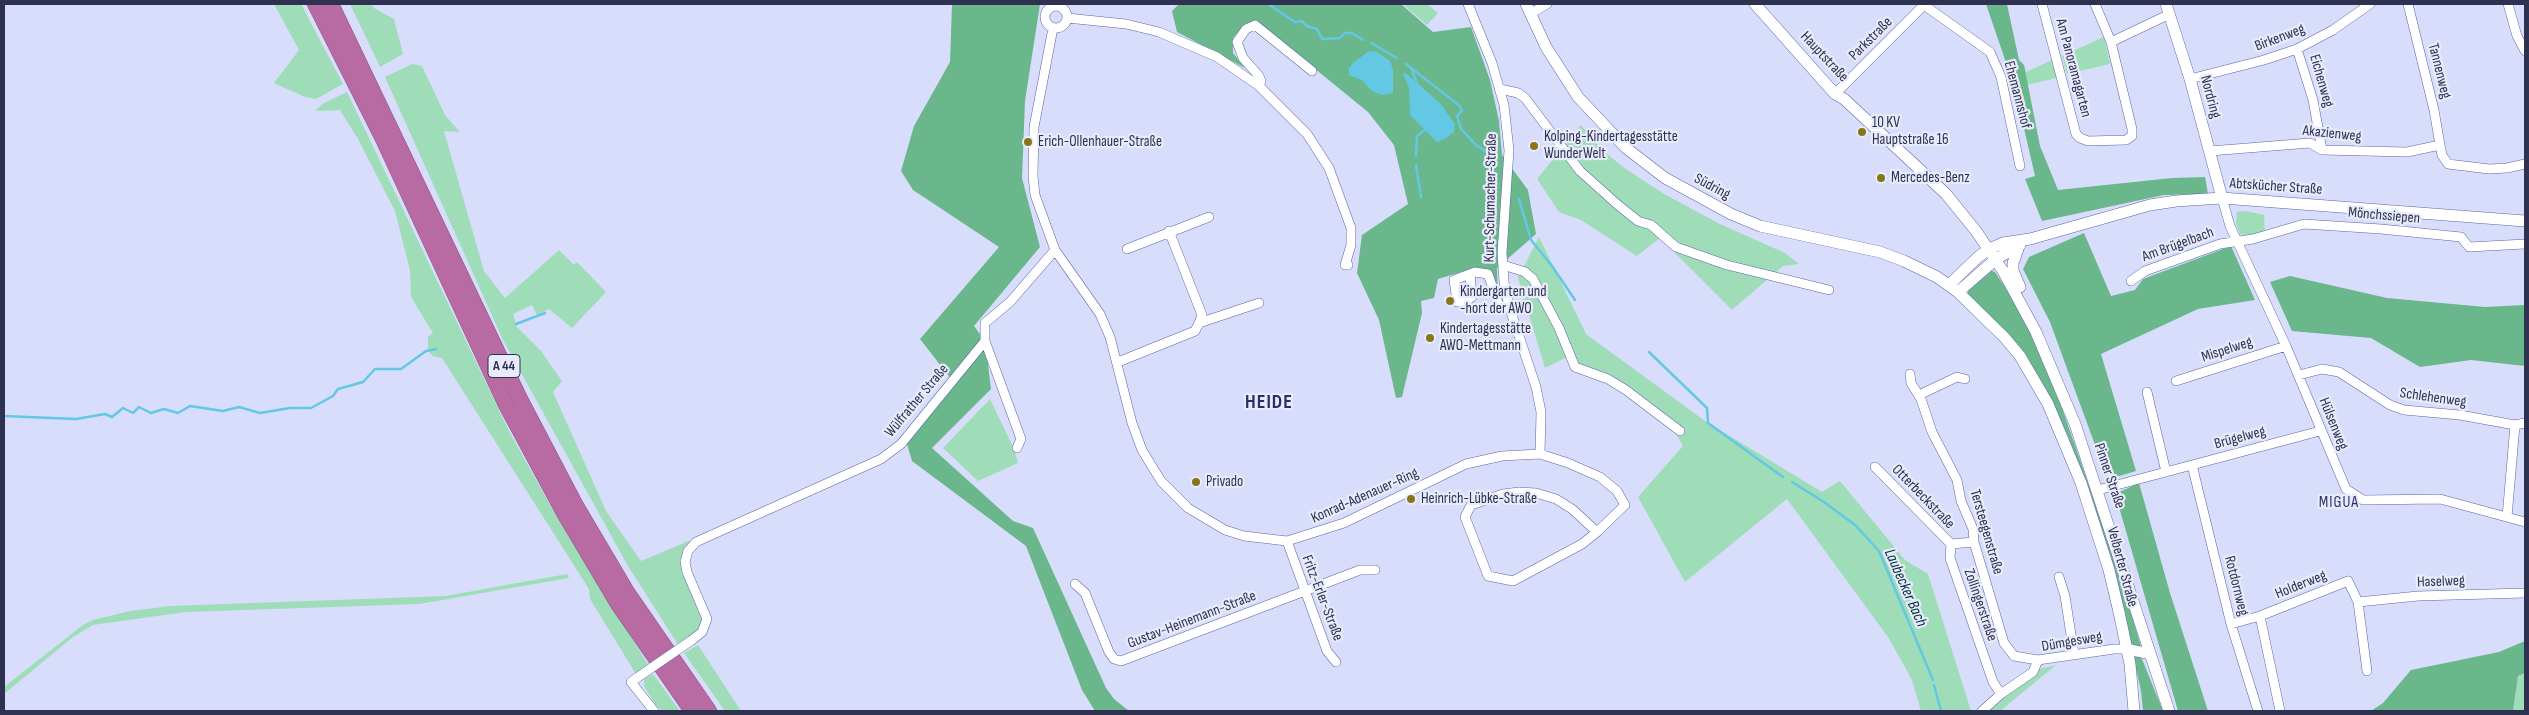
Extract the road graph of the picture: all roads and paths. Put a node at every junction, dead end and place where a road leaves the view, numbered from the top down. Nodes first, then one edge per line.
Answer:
1 (315, 4) edge
2 (331, 4) edge
3 (1468, 4) edge
4 (1547, 4) edge
5 (1755, 4) edge
6 (1925, 4) edge
7 (2042, 4) edge
8 (2095, 4) edge
9 (2370, 4) edge
10 (2408, 4) edge
11 (2508, 4) edge
12 (1054, 5) edge
13 (1528, 9) edge
14 (2168, 9) edge
15 (1067, 18) junction
16 (1053, 28) junction
17 (2111, 42) junction
18 (2297, 49) junction
19 (2525, 51) edge
20 (1312, 71) dead end
21 (2190, 79) junction
22 (1259, 86) junction
23 (1500, 89) junction
24 (1835, 94) junction
25 (2440, 145) junction
26 (2322, 150) junction
27 (2210, 151) junction
28 (2525, 164) edge
29 (2020, 166) dead end
30 (2222, 198) junction
31 (1209, 217) dead end
32 (2525, 221) edge
33 (1169, 232) junction
34 (2030, 239) junction
35 (2237, 241) junction
36 (2525, 244) edge
37 (2019, 246) junction
38 (1127, 249) dead end
39 (1989, 249) junction
40 (1055, 250) junction
41 (1996, 259) junction
42 (1348, 265) dead end
43 (1503, 266) junction
44 (1470, 274) dead end
45 (2131, 281) dead end
46 (1953, 289) junction
47 (1829, 290) dead end
48 (1259, 303) dead end
49 (1509, 306) junction
50 (1199, 323) junction
51 (985, 341) junction
52 (2286, 346) junction
53 (1118, 362) junction
54 (1910, 374) dead end
55 (2299, 374) junction
56 (2057, 378) junction
57 (1965, 379) dead end
58 (2176, 381) dead end
59 (2147, 392) dead end
60 (1919, 395) junction
61 (2525, 423) edge
62 (2515, 425) junction
63 (2320, 431) junction
64 (1680, 432) dead end
65 (1017, 448) dead end
66 (1540, 454) junction
67 (2192, 466) junction
68 (1876, 467) dead end
69 (2166, 472) junction
70 (2098, 490) junction
71 (2507, 517) junction
72 (2525, 522) edge
73 (1597, 532) junction
74 (1286, 541) junction
75 (1974, 542) junction
76 (1951, 544) junction
77 (1375, 570) dead end
78 (2059, 577) dead end
79 (1075, 584) dead end
80 (1303, 591) junction
81 (2525, 593) edge
82 (2358, 602) junction
83 (2260, 616) junction
84 (2231, 624) junction
85 (2127, 649) junction
86 (2074, 654) junction
87 (2150, 654) junction
88 (2038, 660) junction
89 (1336, 662) dead end
90 (2367, 671) dead end
91 (2001, 694) junction
92 (654, 711) edge
93 (692, 711) edge
94 (709, 711) edge
95 (1982, 711) edge
96 (2134, 711) edge
97 (2169, 711) edge
98 (2258, 711) edge
99 (2280, 711) edge

1 - 93 highway, A 44
2 - 94 highway, A 44
3 - 23 street, Kurt-Schumacher-Straße
4 - 13 street
5 - 24 street, Hauptstraße
6 - 24 street, Parkstraße
6 - 29 street, Ehemannshof
7 - 17 street, Am Panoramagarten
8 - 17 street, Am Panoramagarten
9 - 18 street, Birkenweg
10 - 25 street, Tannenweg
11 - 19 street
12 - 15 street
12 - 16 street
13 - 46 street, Südring
14 - 17 street
14 - 21 street, Nordring
15 - 16 street
15 - 22 street
16 - 40 street
18 - 21 street, Birkenweg
18 - 26 street, Eichenweg
20 - 22 street
21 - 27 street, Nordring
22 - 42 street
23 - 43 street, Kurt-Schumacher-Straße
23 - 47 street
24 - 39 street, Hauptstraße
25 - 26 street, Akazienweg
25 - 28 street
26 - 27 street, Akazienweg
27 - 30 street, Nordring
30 - 32 street, Abtskücher Straße
30 - 34 street, Abtskücher Straße
30 - 35 street, Hülsenweg
31 - 33 street
33 - 38 street
33 - 50 street
34 - 37 street, Abtskücher Straße
34 - 39 street, Abtskücher Straße
35 - 36 street, Mönchssiepen
35 - 45 street, Am Brügelbach
35 - 52 street, Hülsenweg
37 - 41 street, Abtskücher Straße
37 - 56 street
39 - 41 street, Hauptstraße
39 - 46 street
40 - 51 street, Wülfrather Straße
40 - 53 street, Konrad-Adenauer-Ring
41 - 46 street, Abtskücher Straße
41 - 56 street, Pinner Straße
43 - 49 street, Kurt-Schumacher-Straße
43 - 64 street
44 - 49 street
46 - 85 street, Velberter Straße
48 - 50 street
49 - 66 street, Kurt-Schumacher-Straße
50 - 53 street
51 - 65 street
51 - 92 street, Wülfrather Straße, bridge
52 - 55 street, Hülsenweg
52 - 58 street, Mispelweg
53 - 74 street, Konrad-Adenauer-Ring
54 - 60 street, Tersteegenstraße
55 - 62 street, Schlehenweg
55 - 63 street, Hülsenweg
56 - 70 street, Pinner Straße
57 - 60 street
59 - 69 street
60 - 75 street, Tersteegenstraße
61 - 62 street, Schlehenweg
62 - 71 street
63 - 67 street, Brügelweg
63 - 71 street, Hülsenweg
66 - 73 street, Konrad-Adenauer-Ring
66 - 74 street, Konrad-Adenauer-Ring
67 - 69 street, Brügelweg
67 - 84 street, Rotdornweg
68 - 76 street, Otterbeckstraße
69 - 70 street, Brügelweg
70 - 87 street, Pinner Straße
71 - 72 street, Hülsenweg
73 - 73 street
74 - 80 street, Fritz-Erler-Straße
75 - 76 street
75 - 88 street, Tersteegenstraße
76 - 91 street, Zollingerstraße
77 - 80 street
78 - 86 street
79 - 80 street, Gustav-Heinemann-Straße
80 - 89 street, Fritz-Erler-Straße
81 - 82 street, Haselweg
82 - 83 street, Holderweg
82 - 90 street, Holderweg
83 - 84 street, Holderweg
83 - 99 street, Rotdornweg
84 - 98 street, Rotdornweg
85 - 86 street, Dümgesweg
85 - 87 street
85 - 96 street, Velberter Straße
86 - 88 street, Dümgesweg
87 - 97 street, Pinner Straße
88 - 91 street, Dümgesweg
91 - 95 street, Dümgesweg

